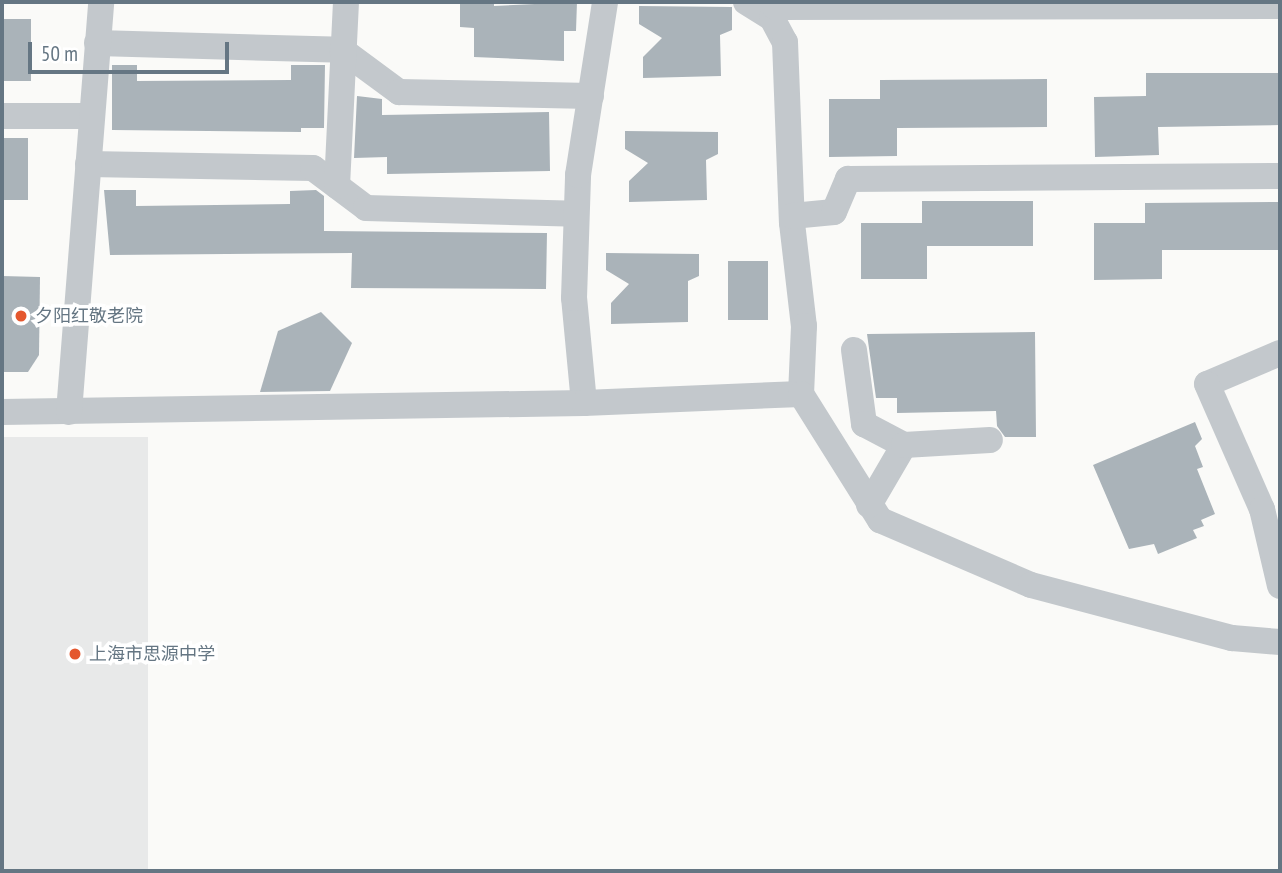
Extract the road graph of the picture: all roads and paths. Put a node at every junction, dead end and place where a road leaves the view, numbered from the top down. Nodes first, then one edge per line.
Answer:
1 (101, 2) edge
2 (346, 2) edge
3 (605, 2) edge
4 (747, 2) edge
5 (775, 2) edge
6 (1280, 6) edge
7 (97, 43) junction
8 (342, 50) junction
9 (591, 96) junction
10 (2, 116) edge
11 (92, 116) junction
12 (88, 164) junction
13 (1280, 176) edge
14 (338, 186) junction
15 (576, 214) junction
16 (792, 216) junction
17 (854, 349) dead end
18 (1280, 353) edge
19 (802, 394) junction
20 (584, 403) junction
21 (2, 412) edge
22 (69, 412) junction
23 (990, 440) dead end
24 (904, 445) junction
25 (869, 505) junction
26 (1271, 507) edge
27 (1280, 586) edge
28 (1280, 642) edge

1 - 7 lane
2 - 8 lane
3 - 9 lane
4 - 16 lane
5 - 6 lane
7 - 8 lane
7 - 11 lane
8 - 9 lane
8 - 14 lane
9 - 15 lane
10 - 11 lane
11 - 12 lane
12 - 14 lane
12 - 22 lane
13 - 16 lane
14 - 15 lane
15 - 20 lane
16 - 19 lane
17 - 24 lane
18 - 26 lane
19 - 20 lane
19 - 25 lane
20 - 22 lane
21 - 22 lane
23 - 24 lane
24 - 25 lane
25 - 28 lane
26 - 27 lane

